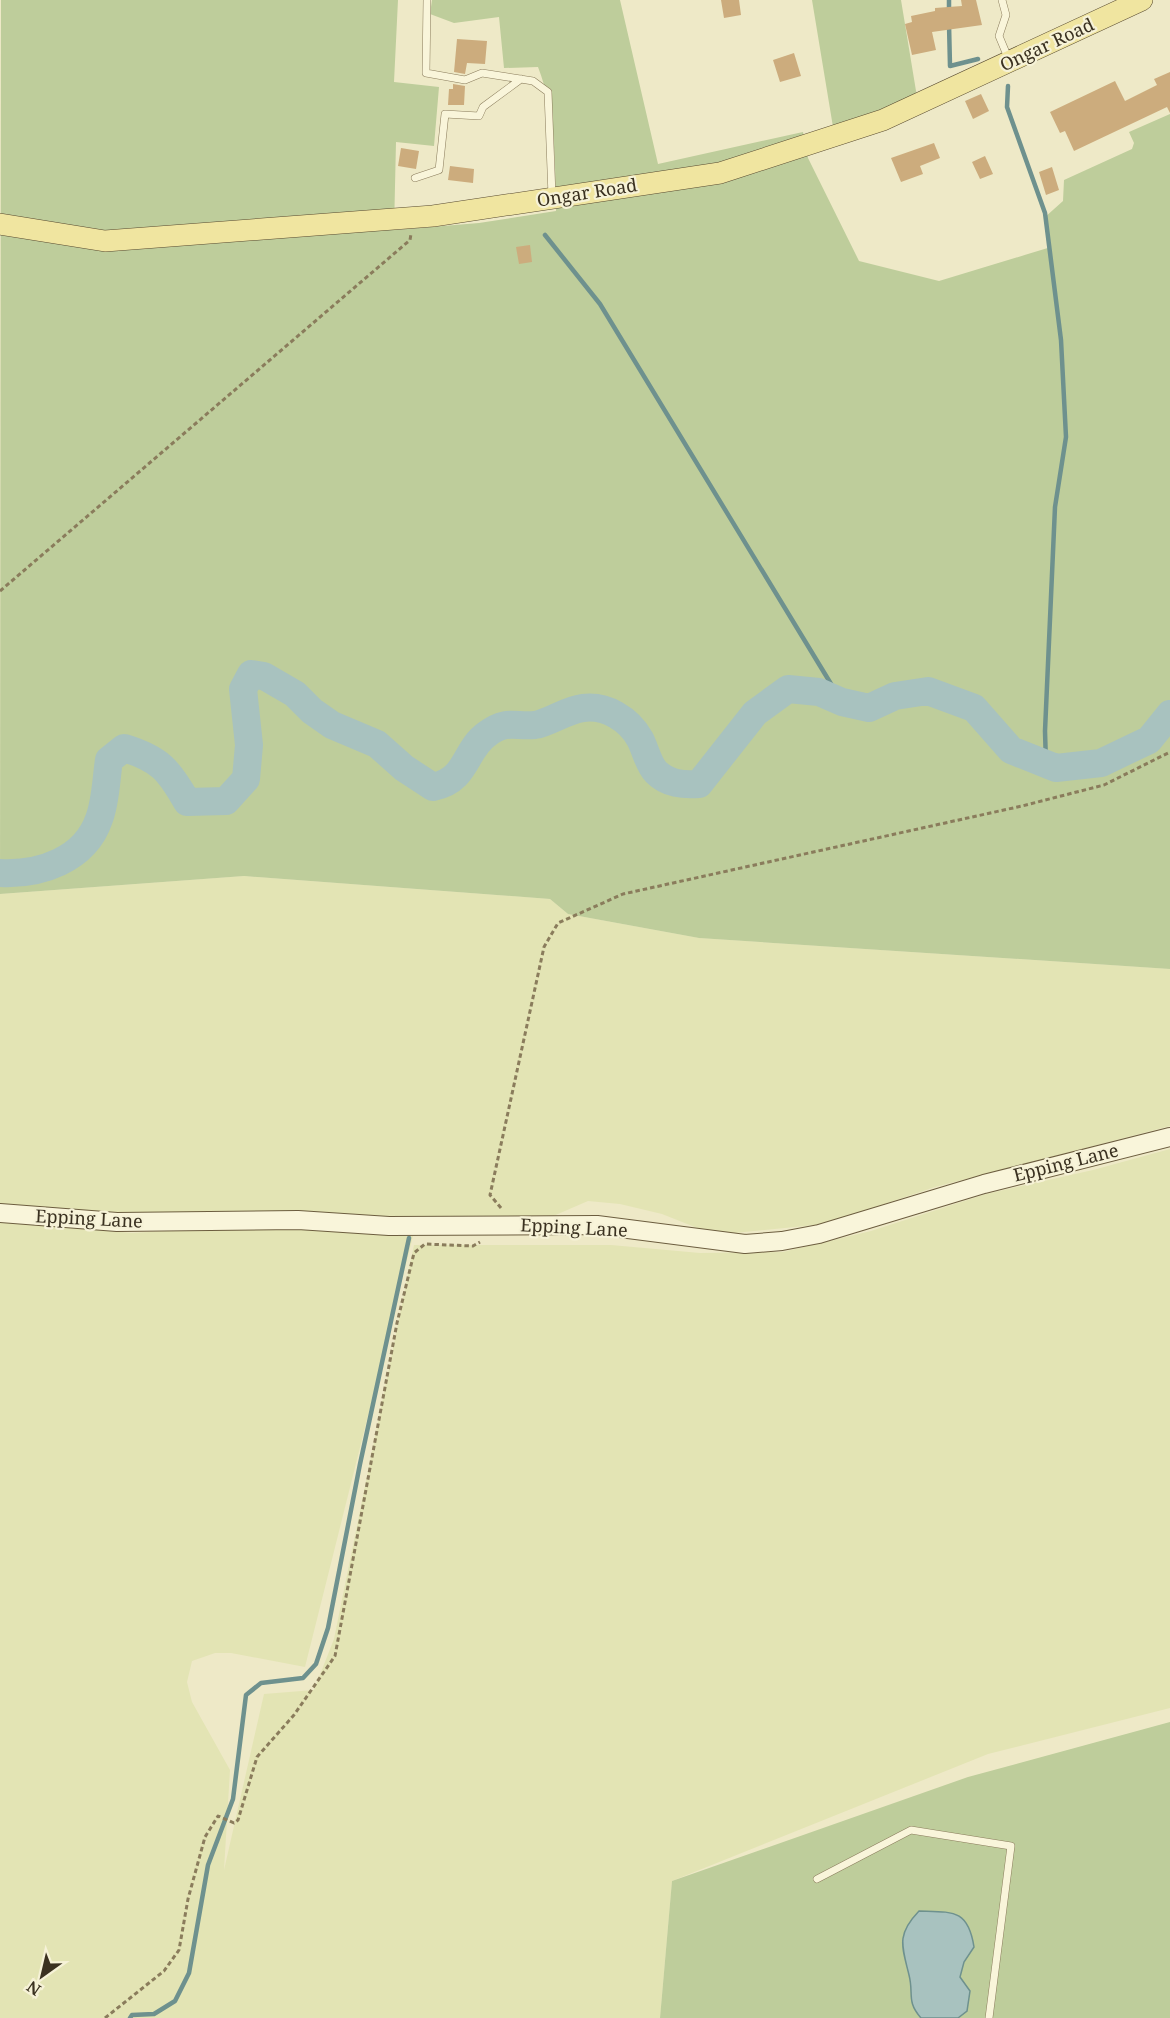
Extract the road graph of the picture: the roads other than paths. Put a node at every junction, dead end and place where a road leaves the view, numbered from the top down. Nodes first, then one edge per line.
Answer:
1 (427, 0) edge
2 (1002, 0) edge
3 (1142, 0) edge
4 (1010, 63) junction
5 (521, 79) junction
6 (415, 178) dead end
7 (552, 199) junction
8 (0, 224) edge
9 (1170, 1137) edge
10 (0, 1213) edge
11 (818, 1879) dead end
12 (989, 2018) edge

1 - 5 lane
2 - 4 lane
3 - 4 main road, Ongar Road
4 - 7 main road, Ongar Road
5 - 6 lane
5 - 7 lane
7 - 8 main road, Ongar Road
9 - 10 street, Epping Lane
11 - 12 lane

